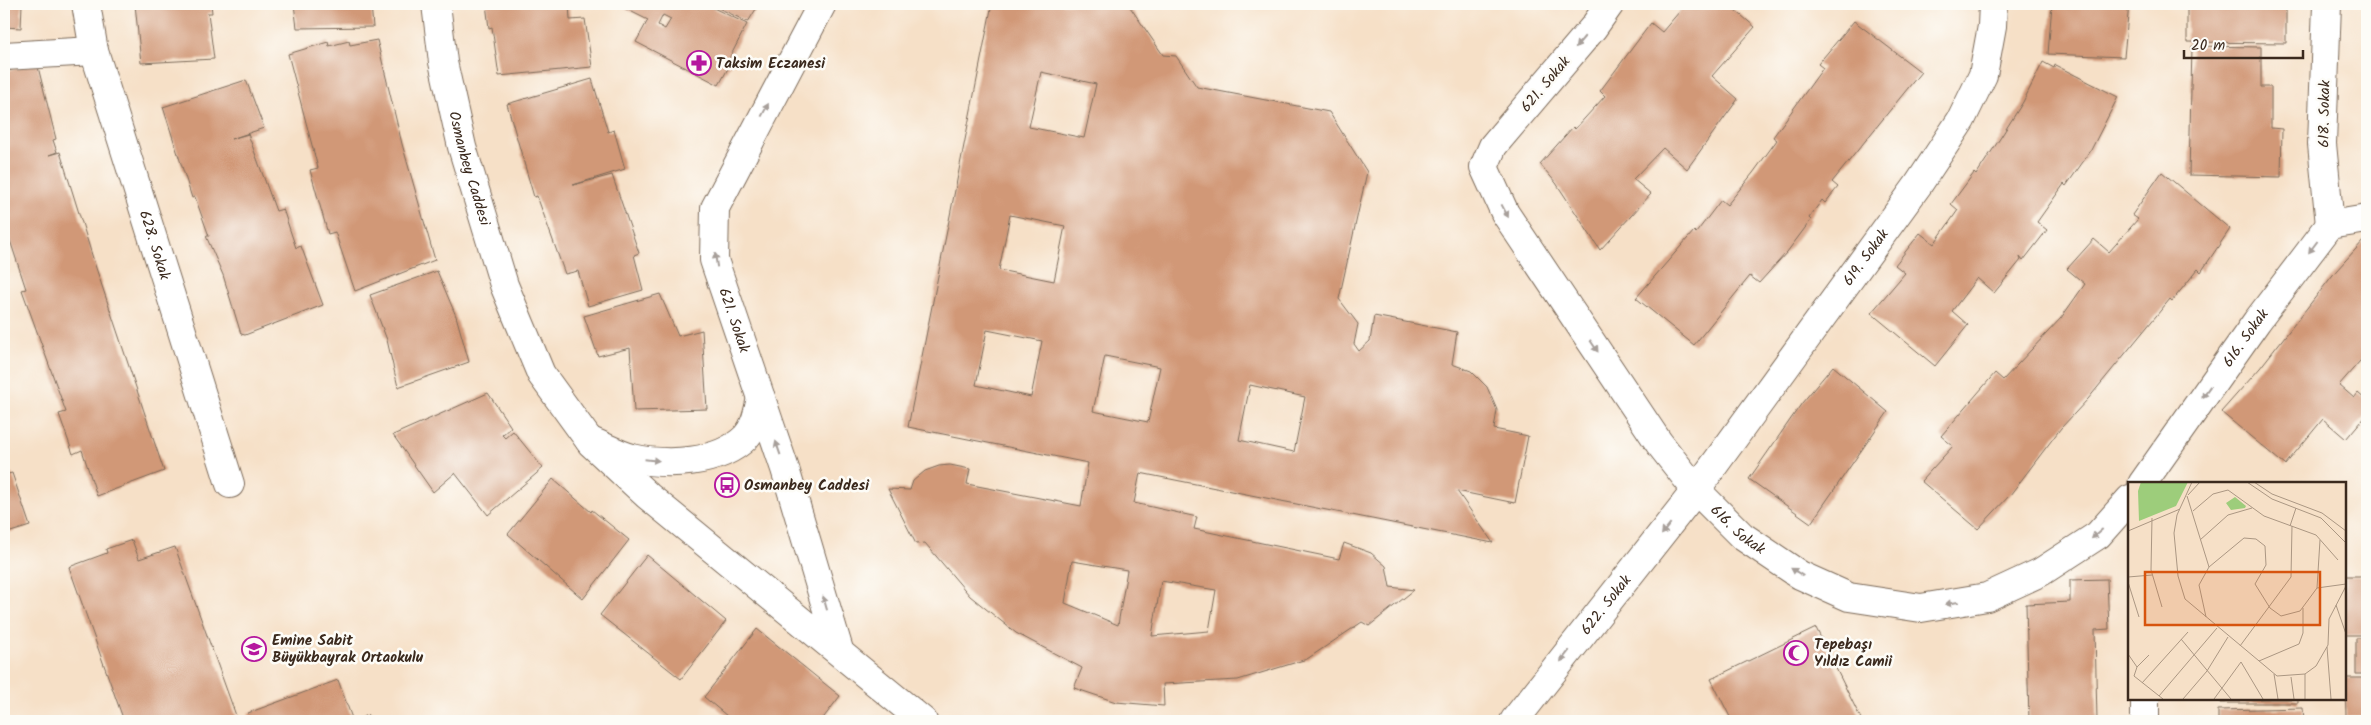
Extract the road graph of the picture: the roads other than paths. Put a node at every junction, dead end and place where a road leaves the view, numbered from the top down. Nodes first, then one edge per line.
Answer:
1 (86, 4) edge
2 (436, 4) edge
3 (822, 4) edge
4 (1610, 4) edge
5 (1993, 4) edge
6 (2327, 4) edge
7 (94, 51) junction
8 (4, 56) edge
9 (1484, 167) joint
10 (2367, 219) edge
11 (2330, 225) junction
12 (761, 398) junction
13 (589, 440) junction
14 (2143, 482) edge
15 (230, 484) dead end
16 (1696, 490) junction
17 (2128, 500) edge
18 (839, 650) junction
19 (2145, 700) edge
20 (923, 721) edge
21 (1514, 721) edge
22 (2144, 721) edge

1 - 7 street, 628. Sokak
2 - 13 street, Osmanbey Caddesi
12 -> 3 street, 621. Sokak
4 -> 9 street, 621. Sokak
5 - 16 street, 619. Sokak
6 - 11 street, 618. Sokak
7 - 8 street
7 - 15 street, 628. Sokak
9 -> 16 street, 616. Sokak
10 - 11 street
11 -> 14 street, 616. Sokak
13 -> 12 street
18 -> 12 street, 621. Sokak
13 - 18 street, Osmanbey Caddesi
17 -> 16 street, 616. Sokak
16 -> 21 street, 622. Sokak
18 - 20 street, Osmanbey Caddesi
19 - 22 street

